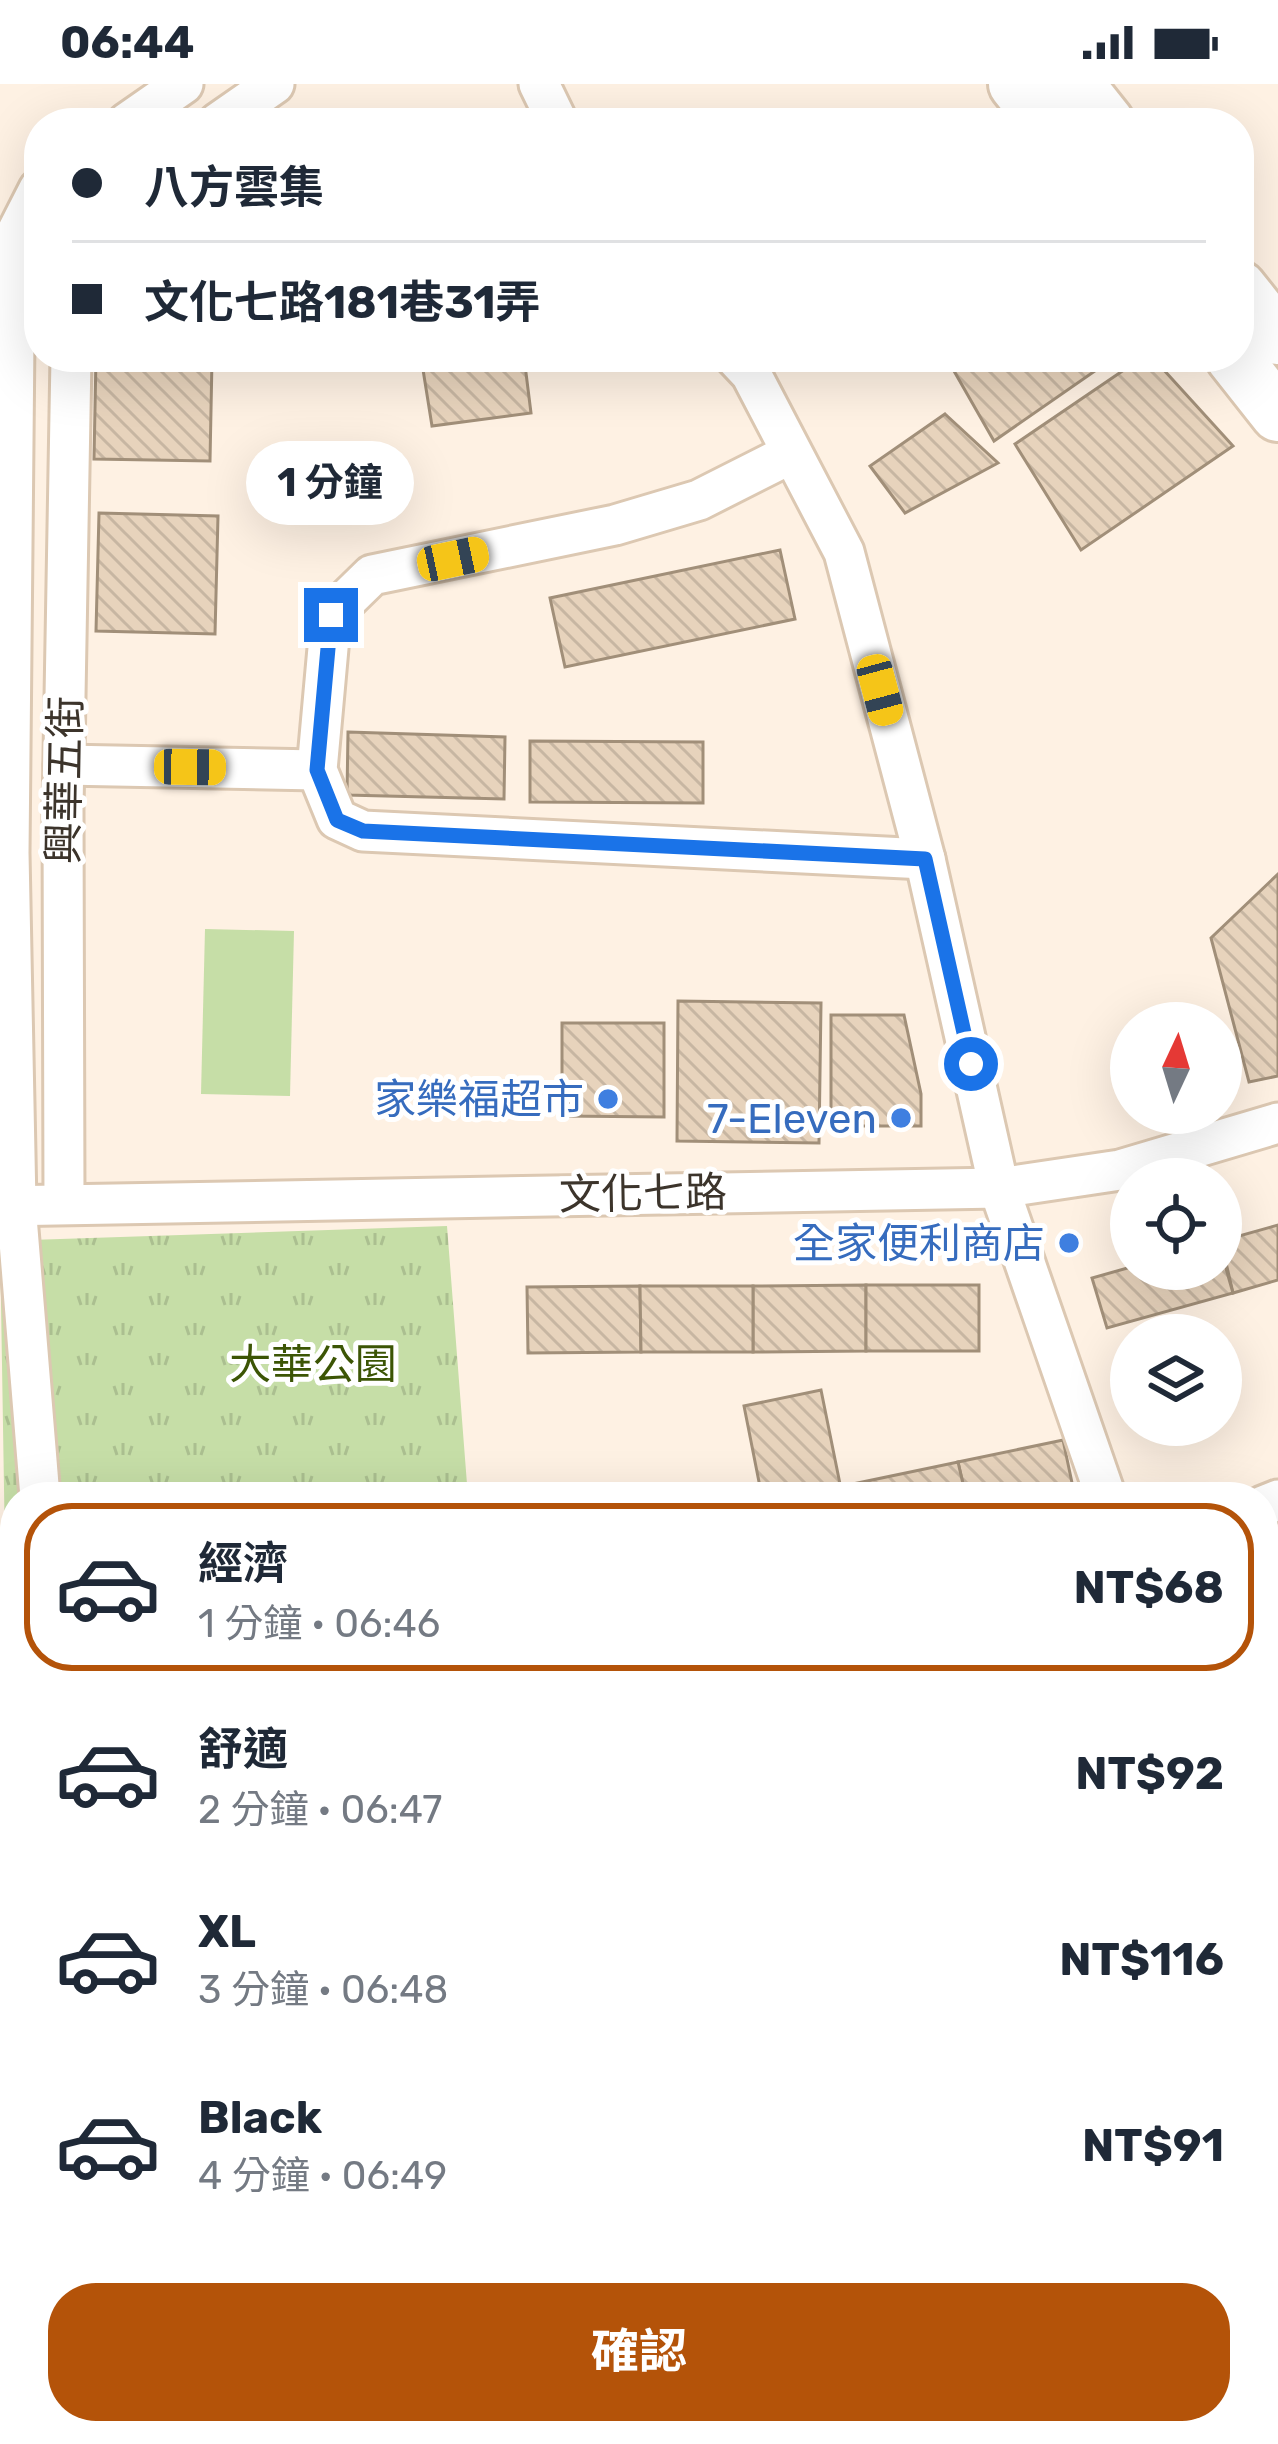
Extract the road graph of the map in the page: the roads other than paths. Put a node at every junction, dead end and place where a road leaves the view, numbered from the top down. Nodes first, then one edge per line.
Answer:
1 (183, 84) edge
2 (274, 84) edge
3 (1016, 84) edge
4 (1076, 84) edge
5 (149, 108) edge
6 (240, 108) edge
7 (1034, 108) edge
8 (1095, 108) edge
9 (24, 217) edge
10 (1254, 307) edge
11 (1278, 337) edge
12 (71, 372) edge
13 (749, 372) edge
14 (1245, 372) edge
15 (1278, 414) edge
16 (790, 454) junction
17 (64, 766) junction
18 (317, 770) junction
19 (5, 810) edge
20 (63, 810) junction
21 (4, 853) edge
22 (63, 853) junction
23 (925, 859) junction
24 (1278, 1123) edge
25 (999, 1188) junction
26 (64, 1202) junction
27 (8, 1205) edge
28 (38, 1482) edge
29 (1101, 1482) edge

1 - 5 street
2 - 6 street
3 - 7 street
4 - 8 street
9 - 19 street, 興華五街
10 - 11 street
12 - 17 street, 興華五街
13 - 16 street
14 - 15 street
16 - 18 street
16 - 23 street
17 - 18 street
17 - 20 street, 興華五街
18 - 23 street
19 - 20 street
19 - 21 street, 興華五街
20 - 22 street, 興華五街
21 - 22 street
21 - 27 street, 興華五街
22 - 26 street, 興華五街
23 - 25 street
24 - 25 street, 文化七路
25 - 26 street, 文化七路
25 - 29 street
26 - 27 street, 文化七路
27 - 28 street, 興華五街

